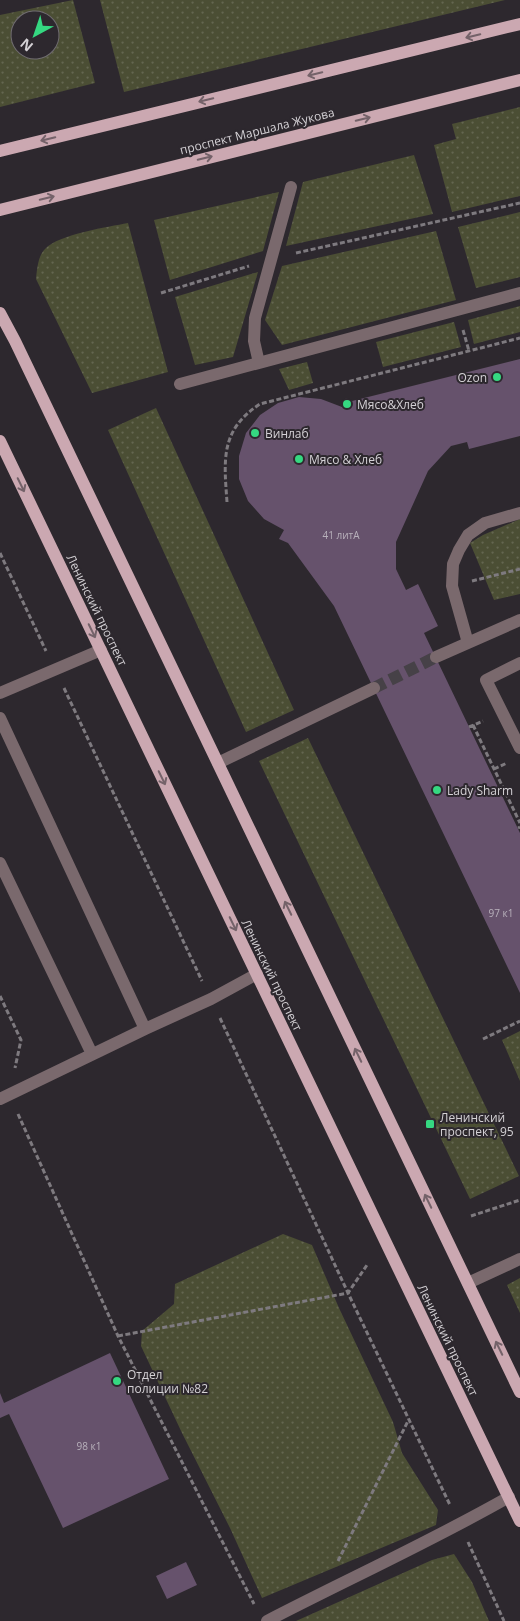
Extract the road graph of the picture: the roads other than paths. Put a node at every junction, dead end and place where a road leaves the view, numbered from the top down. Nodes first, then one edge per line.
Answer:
1 (520, 24) edge
2 (520, 80) edge
3 (0, 151) edge
4 (291, 187) dead end
5 (0, 210) edge
6 (520, 293) edge
7 (0, 313) edge
8 (259, 363) junction
9 (180, 384) dead end
10 (0, 441) edge
11 (520, 513) edge
12 (520, 620) edge
13 (468, 643) junction
14 (100, 650) junction
15 (436, 657) tunnel mouth
16 (520, 663) edge
17 (374, 688) tunnel mouth
18 (0, 693) edge
19 (0, 718) edge
20 (520, 748) edge
21 (218, 763) junction
22 (0, 863) edge
23 (257, 974) junction
24 (145, 1029) junction
25 (92, 1054) junction
26 (5, 1097) edge
27 (520, 1259) edge
28 (468, 1283) junction
29 (520, 1392) edge
30 (509, 1498) junction
31 (520, 1521) edge
32 (263, 1617) edge

1 -> 3 main road
5 -> 2 main road, проспект Маршала Жукова
4 - 8 lane
6 - 8 lane
7 - 21 main road
8 - 9 lane
10 -> 14 main road, Ленинский проспект
11 - 13 lane
12 - 13 lane
13 - 15 lane
14 - 18 lane
14 -> 23 main road, Ленинский проспект
16 - 20 lane
17 - 21 lane
19 - 24 lane
28 -> 21 main road
22 - 25 lane
23 - 24 lane
23 - 30 main road, Ленинский проспект
24 - 25 lane
25 - 26 lane
27 - 28 lane
29 -> 28 main road
30 - 31 main road, Ленинский проспект
30 - 32 lane

